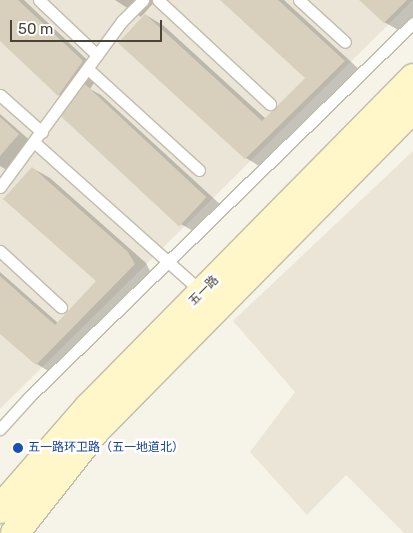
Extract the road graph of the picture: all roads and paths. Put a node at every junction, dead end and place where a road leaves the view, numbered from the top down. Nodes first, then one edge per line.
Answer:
1 (39, 0) edge
2 (143, 0) edge
3 (158, 0) edge
4 (300, 0) edge
5 (413, 23) edge
6 (346, 42) dead end
7 (97, 56) junction
8 (88, 69) junction
9 (413, 78) edge
10 (0, 95) edge
11 (270, 104) dead end
12 (413, 108) edge
13 (42, 132) junction
14 (34, 142) junction
15 (199, 170) dead end
16 (0, 187) edge
17 (0, 251) edge
18 (168, 261) junction
19 (210, 299) junction
20 (61, 308) dead end
21 (0, 429) edge
22 (0, 510) edge
23 (15, 533) edge

1 - 7 lane
2 - 7 lane
3 - 11 lane
4 - 6 lane
5 - 18 lane
7 - 8 lane
8 - 13 lane
8 - 15 lane
9 - 19 main road, 五一路
10 - 13 lane
12 - 19 main road, 五一路
13 - 14 lane
14 - 16 lane
14 - 18 lane
17 - 20 lane
18 - 19 lane
18 - 21 lane
19 - 22 main road, 五一路
19 - 23 main road, 五一路

